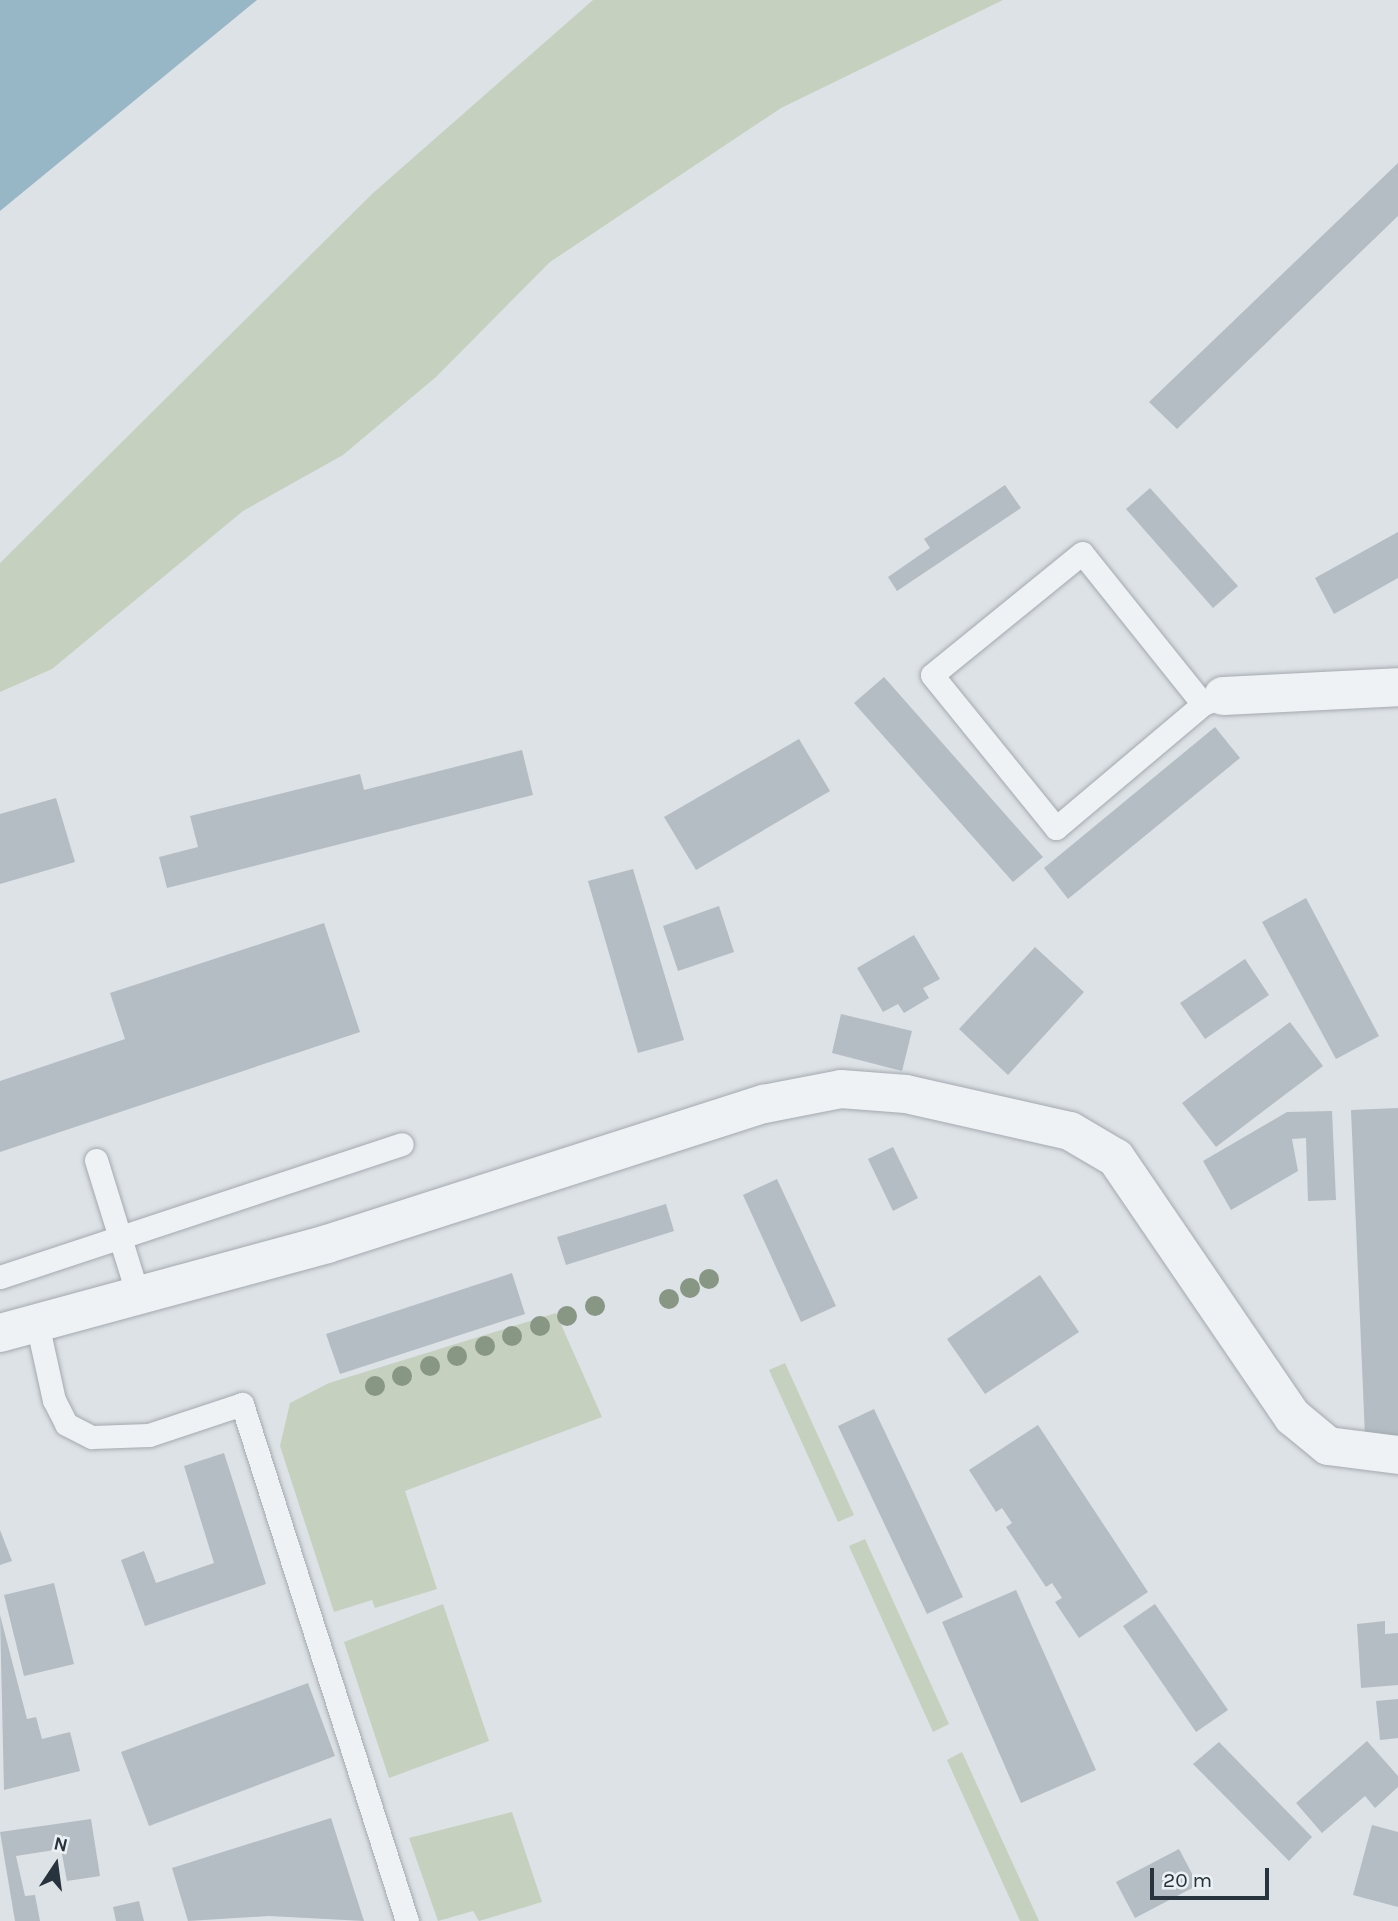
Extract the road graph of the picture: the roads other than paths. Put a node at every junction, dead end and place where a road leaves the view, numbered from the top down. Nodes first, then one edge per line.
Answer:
1 (1398, 687) edge
2 (1213, 700) junction
3 (402, 1143) dead end
4 (96, 1160) dead end
5 (122, 1236) junction
6 (0, 1277) edge
7 (138, 1296) junction
8 (37, 1323) junction
9 (0, 1333) edge
10 (1398, 1455) edge
11 (407, 1921) edge

1 - 2 street
2 - 2 lane
3 - 5 lane
4 - 5 lane
5 - 6 lane
5 - 7 lane
7 - 8 street
7 - 10 street
8 - 9 street
8 - 11 lane

